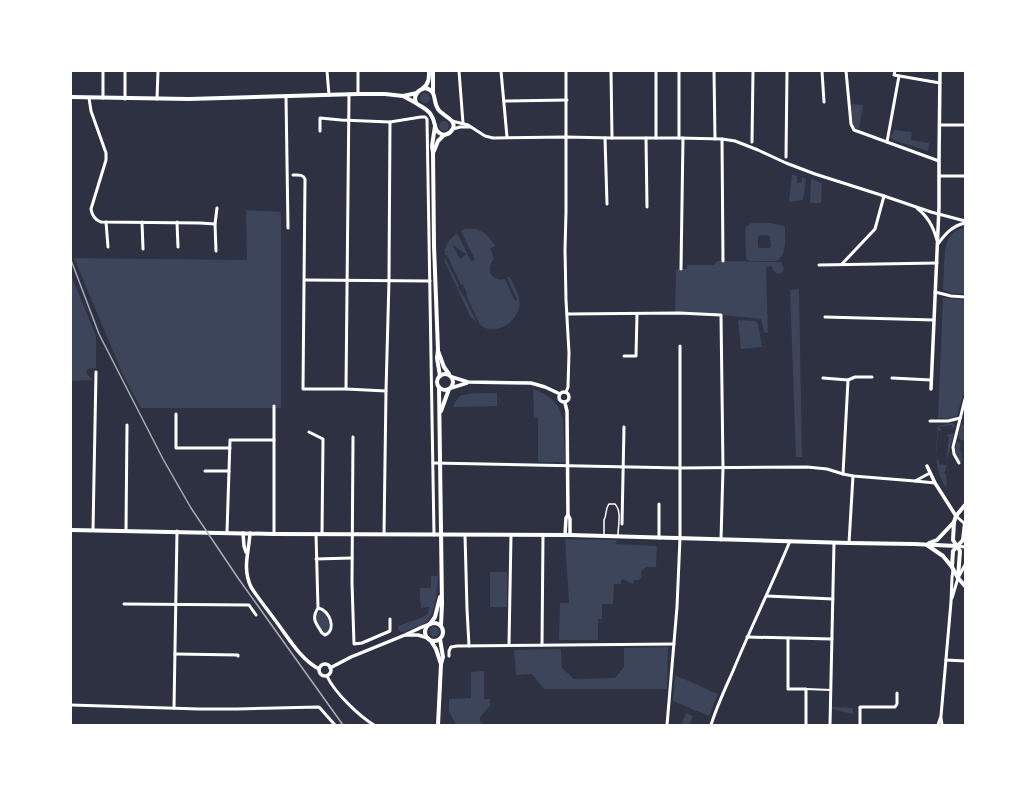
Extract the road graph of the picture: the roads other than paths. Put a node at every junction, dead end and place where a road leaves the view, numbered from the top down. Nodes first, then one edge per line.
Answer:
1 (103, 71) edge
2 (126, 71) edge
3 (158, 71) edge
4 (328, 71) edge
5 (358, 71) edge
6 (429, 71) edge
7 (433, 71) edge
8 (459, 71) edge
9 (501, 71) edge
10 (566, 71) edge
11 (611, 71) edge
12 (656, 71) edge
13 (679, 71) edge
14 (714, 71) edge
15 (753, 71) edge
16 (787, 71) edge
17 (822, 71) edge
18 (846, 71) edge
19 (895, 71) edge
20 (940, 71) edge
21 (899, 76) junction
22 (940, 83) junction
23 (421, 89) junction
24 (433, 92) junction
25 (417, 93) junction
26 (349, 94) junction
27 (358, 94) junction
28 (328, 95) junction
29 (286, 96) junction
30 (403, 96) junction
31 (71, 97) edge
32 (89, 98) junction
33 (103, 98) junction
34 (125, 99) junction
35 (157, 99) junction
36 (504, 100) junction
37 (567, 100) junction
38 (824, 102) dead end
39 (416, 103) junction
40 (452, 120) junction
41 (349, 121) junction
42 (390, 122) junction
43 (463, 123) junction
44 (940, 125) junction
45 (965, 125) edge
46 (435, 126) junction
47 (471, 127) junction
48 (453, 129) junction
49 (320, 131) dead end
50 (444, 135) junction
51 (507, 137) junction
52 (566, 137) junction
53 (605, 138) junction
54 (612, 138) junction
55 (646, 138) junction
56 (656, 138) junction
57 (681, 138) junction
58 (715, 139) junction
59 (722, 139) junction
60 (752, 142) dead end
61 (887, 142) junction
62 (433, 153) junction
63 (786, 157) dead end
64 (939, 161) junction
65 (293, 175) dead end
66 (939, 176) junction
67 (965, 176) edge
68 (884, 196) junction
69 (607, 204) dead end
70 (914, 206) junction
71 (647, 207) dead end
72 (218, 208) dead end
73 (939, 214) junction
74 (106, 222) junction
75 (142, 222) junction
76 (177, 222) junction
77 (965, 222) edge
78 (215, 224) junction
79 (288, 228) dead end
80 (938, 244) junction
81 (108, 247) dead end
82 (178, 247) dead end
83 (143, 249) dead end
84 (216, 251) dead end
85 (723, 261) dead end
86 (842, 264) junction
87 (937, 264) junction
88 (819, 265) dead end
89 (681, 268) dead end
90 (304, 280) junction
91 (347, 280) junction
92 (390, 280) junction
93 (430, 281) junction
94 (935, 292) junction
95 (965, 297) edge
96 (567, 314) junction
97 (637, 314) junction
98 (825, 316) dead end
99 (934, 320) junction
100 (680, 346) dead end
101 (438, 350) junction
102 (624, 356) dead end
103 (96, 372) dead end
104 (440, 376) junction
105 (450, 376) junction
106 (872, 377) dead end
107 (823, 378) dead end
108 (892, 378) dead end
109 (848, 380) junction
110 (931, 380) junction
111 (468, 382) junction
112 (439, 387) junction
113 (450, 388) junction
114 (346, 389) junction
115 (931, 389) dead end
116 (386, 391) junction
117 (566, 392) junction
118 (560, 394) junction
119 (965, 399) edge
120 (565, 402) junction
121 (274, 406) dead end
122 (176, 414) dead end
123 (440, 414) junction
124 (960, 418) junction
125 (930, 421) dead end
126 (127, 425) dead end
127 (624, 427) dead end
128 (309, 432) dead end
129 (353, 437) dead end
130 (274, 440) junction
131 (230, 448) junction
132 (433, 463) junction
133 (959, 463) dead end
134 (568, 465) junction
135 (623, 466) junction
136 (927, 466) dead end
137 (680, 468) junction
138 (723, 468) junction
139 (205, 471) dead end
140 (229, 471) junction
141 (930, 473) junction
142 (843, 474) junction
143 (853, 476) junction
144 (915, 481) junction
145 (935, 483) junction
146 (660, 504) dead end
147 (965, 505) edge
148 (956, 516) junction
149 (954, 522) junction
150 (622, 524) dead end
151 (965, 524) edge
152 (71, 530) edge
153 (93, 530) junction
154 (126, 531) junction
155 (177, 531) junction
156 (227, 532) junction
157 (243, 533) junction
158 (250, 533) junction
159 (274, 534) junction
160 (316, 534) junction
161 (322, 534) junction
162 (352, 534) junction
163 (384, 534) junction
164 (434, 535) junction
165 (465, 535) junction
166 (512, 535) junction
167 (543, 535) junction
168 (567, 535) junction
169 (604, 536) junction
170 (618, 537) junction
171 (659, 538) junction
172 (680, 538) junction
173 (721, 540) junction
174 (790, 542) junction
175 (834, 543) junction
176 (849, 543) junction
177 (927, 544) junction
178 (957, 546) junction
179 (965, 547) edge
180 (247, 553) junction
181 (352, 558) junction
182 (316, 559) junction
183 (965, 565) edge
184 (953, 569) junction
185 (958, 578) junction
186 (965, 586) edge
187 (442, 591) junction
188 (767, 596) junction
189 (833, 599) junction
190 (951, 602) junction
191 (124, 604) dead end
192 (176, 605) junction
193 (318, 608) junction
194 (256, 615) dead end
195 (390, 619) dead end
196 (429, 625) junction
197 (441, 625) junction
198 (405, 635) junction
199 (747, 637) junction
200 (788, 638) junction
201 (429, 639) junction
202 (440, 639) junction
203 (832, 639) junction
204 (674, 644) junction
205 (509, 645) junction
206 (542, 645) junction
207 (469, 646) junction
208 (175, 654) junction
209 (238, 656) dead end
210 (449, 656) dead end
211 (946, 660) junction
212 (965, 661) edge
213 (441, 664) junction
214 (330, 668) junction
215 (319, 669) junction
216 (327, 676) junction
217 (806, 689) junction
218 (831, 690) junction
219 (897, 693) dead end
220 (71, 705) edge
221 (174, 708) junction
222 (941, 716) junction
223 (335, 725) edge
224 (374, 725) edge
225 (438, 725) edge
226 (668, 725) edge
227 (711, 725) edge
228 (806, 725) edge
229 (830, 725) edge
230 (860, 725) edge
231 (938, 725) edge
232 (942, 725) edge

1 - 33 street
2 - 34 street
3 - 35 street
4 - 28 street
5 - 27 street
6 - 23 main road
7 - 24 main road
8 - 43 street
9 - 36 street
10 - 37 street
11 - 54 street
12 - 56 street
13 - 57 street
14 - 58 street
15 - 60 street
16 - 63 street
17 - 38 street
18 - 61 street
19 - 21 street
20 - 22 street
21 - 22 street
21 - 61 street
22 - 44 street
23 - 24 main road
23 - 25 main road
24 - 40 main road
25 - 30 main road
25 - 39 main road
26 - 27 main road
26 - 28 main road
26 - 41 street
27 - 30 main road
28 - 29 main road
29 - 35 main road
29 - 79 street
30 - 39 main road
31 - 32 main road
32 - 33 main road
32 - 74 street
33 - 34 main road
34 - 35 main road
36 - 37 street
36 - 51 street
37 - 52 street
39 - 46 main road
40 - 43 street
40 - 48 main road
41 - 42 street
41 - 49 street
41 - 91 street
42 - 92 street
42 - 93 street
43 - 47 street
44 - 45 street
44 - 64 street
46 - 50 main road
46 - 62 main road
47 - 48 street
47 - 51 street
48 - 50 main road
50 - 62 main road
51 - 52 street
52 - 53 street
52 - 96 street
53 - 54 street
53 - 69 street
54 - 55 street
55 - 56 street
55 - 71 street
56 - 57 street
57 - 58 street
57 - 89 street
58 - 59 street
59 - 68 street
59 - 85 street
61 - 64 street
62 - 101 main road
64 - 66 street
65 - 90 street
66 - 67 street
66 - 73 street
68 - 70 street
68 - 86 street
70 - 73 street
70 - 80 street
72 - 78 street
73 - 77 street
73 - 80 street
74 - 75 street
74 - 81 street
75 - 76 street
75 - 83 street
76 - 78 street
76 - 82 street
77 - 80 street
78 - 84 street
80 - 87 street
86 - 87 street
86 - 88 street
87 - 94 street
90 - 91 street
90 - 114 street
91 - 92 street
91 - 114 street
92 - 93 street
92 - 116 street
93 - 132 street
94 - 95 street
94 - 99 street
96 - 97 street
96 - 117 street
97 - 102 street
97 - 138 street
98 - 99 street
99 - 110 street
100 - 137 street
101 - 104 main road
101 - 105 main road
103 - 153 street
104 - 105 main road
104 - 112 main road
105 - 111 street
105 - 113 main road
106 - 109 street
107 - 109 street
108 - 110 street
109 - 142 street
110 - 115 street
111 - 113 street
111 - 118 street
112 - 113 main road
112 - 123 main road
113 - 123 main road
114 - 116 street
116 - 163 street
117 - 118 street
117 - 120 street
118 - 120 street
119 - 124 street
120 - 134 street
121 - 130 street
122 - 131 street
123 - 187 main road
124 - 125 street
124 - 133 street
126 - 154 street
127 - 135 street
128 - 161 street
129 - 162 street
130 - 131 street
130 - 159 street
131 - 140 street
132 - 134 street
132 - 164 street
134 - 135 street
134 - 168 street
135 - 137 street
135 - 150 street
136 - 141 street
137 - 138 street
137 - 172 street
138 - 142 street
138 - 173 street
139 - 140 street
140 - 156 street
141 - 144 street
141 - 145 street
142 - 143 street
143 - 144 street
143 - 176 street
144 - 145 street
145 - 148 street
146 - 171 street
147 - 148 main road
148 - 149 main road
148 - 151 street
149 - 177 main road
149 - 178 main road
151 - 178 main road
152 - 153 main road
153 - 154 main road
154 - 155 main road
155 - 156 main road
155 - 192 street
156 - 157 main road
157 - 158 main road
157 - 180 street
158 - 159 main road
158 - 180 street
159 - 160 main road
160 - 161 main road
160 - 182 street
161 - 162 main road
162 - 163 main road
162 - 181 street
163 - 164 main road
164 - 165 main road
165 - 166 main road
165 - 207 street
166 - 167 main road
166 - 205 street
167 - 168 main road
167 - 206 street
168 - 169 main road
169 - 170 main road
169 - 170 lane
170 - 171 main road
171 - 172 main road
172 - 173 main road
172 - 204 street
173 - 174 main road
174 - 175 main road
174 - 188 street
175 - 176 main road
175 - 189 street
176 - 177 main road
177 - 178 main road
177 - 184 main road
178 - 179 street
178 - 184 main road
178 - 185 main road
180 - 215 street
181 - 182 street
181 - 195 street
182 - 193 street
183 - 185 street
184 - 185 main road
184 - 190 street
185 - 186 main road
185 - 190 street
187 - 196 main road
187 - 197 main road
188 - 189 street
188 - 199 street
189 - 203 street
190 - 211 street
191 - 192 street
192 - 194 street
192 - 208 street
193 - 193 street
196 - 197 main road
196 - 198 street
196 - 201 main road
197 - 202 main road
198 - 201 street
198 - 214 street
199 - 200 street
199 - 227 street
200 - 203 street
200 - 217 street
201 - 202 main road
201 - 213 main road
202 - 213 main road
203 - 218 street
204 - 206 street
204 - 226 street
205 - 206 street
205 - 207 street
207 - 210 street
208 - 209 street
208 - 221 street
211 - 212 street
211 - 222 street
213 - 225 main road
214 - 215 street
214 - 216 street
215 - 216 street
216 - 224 street
217 - 218 street
217 - 228 street
218 - 229 street
219 - 230 street
220 - 221 street
221 - 223 street
222 - 231 street
222 - 232 street

